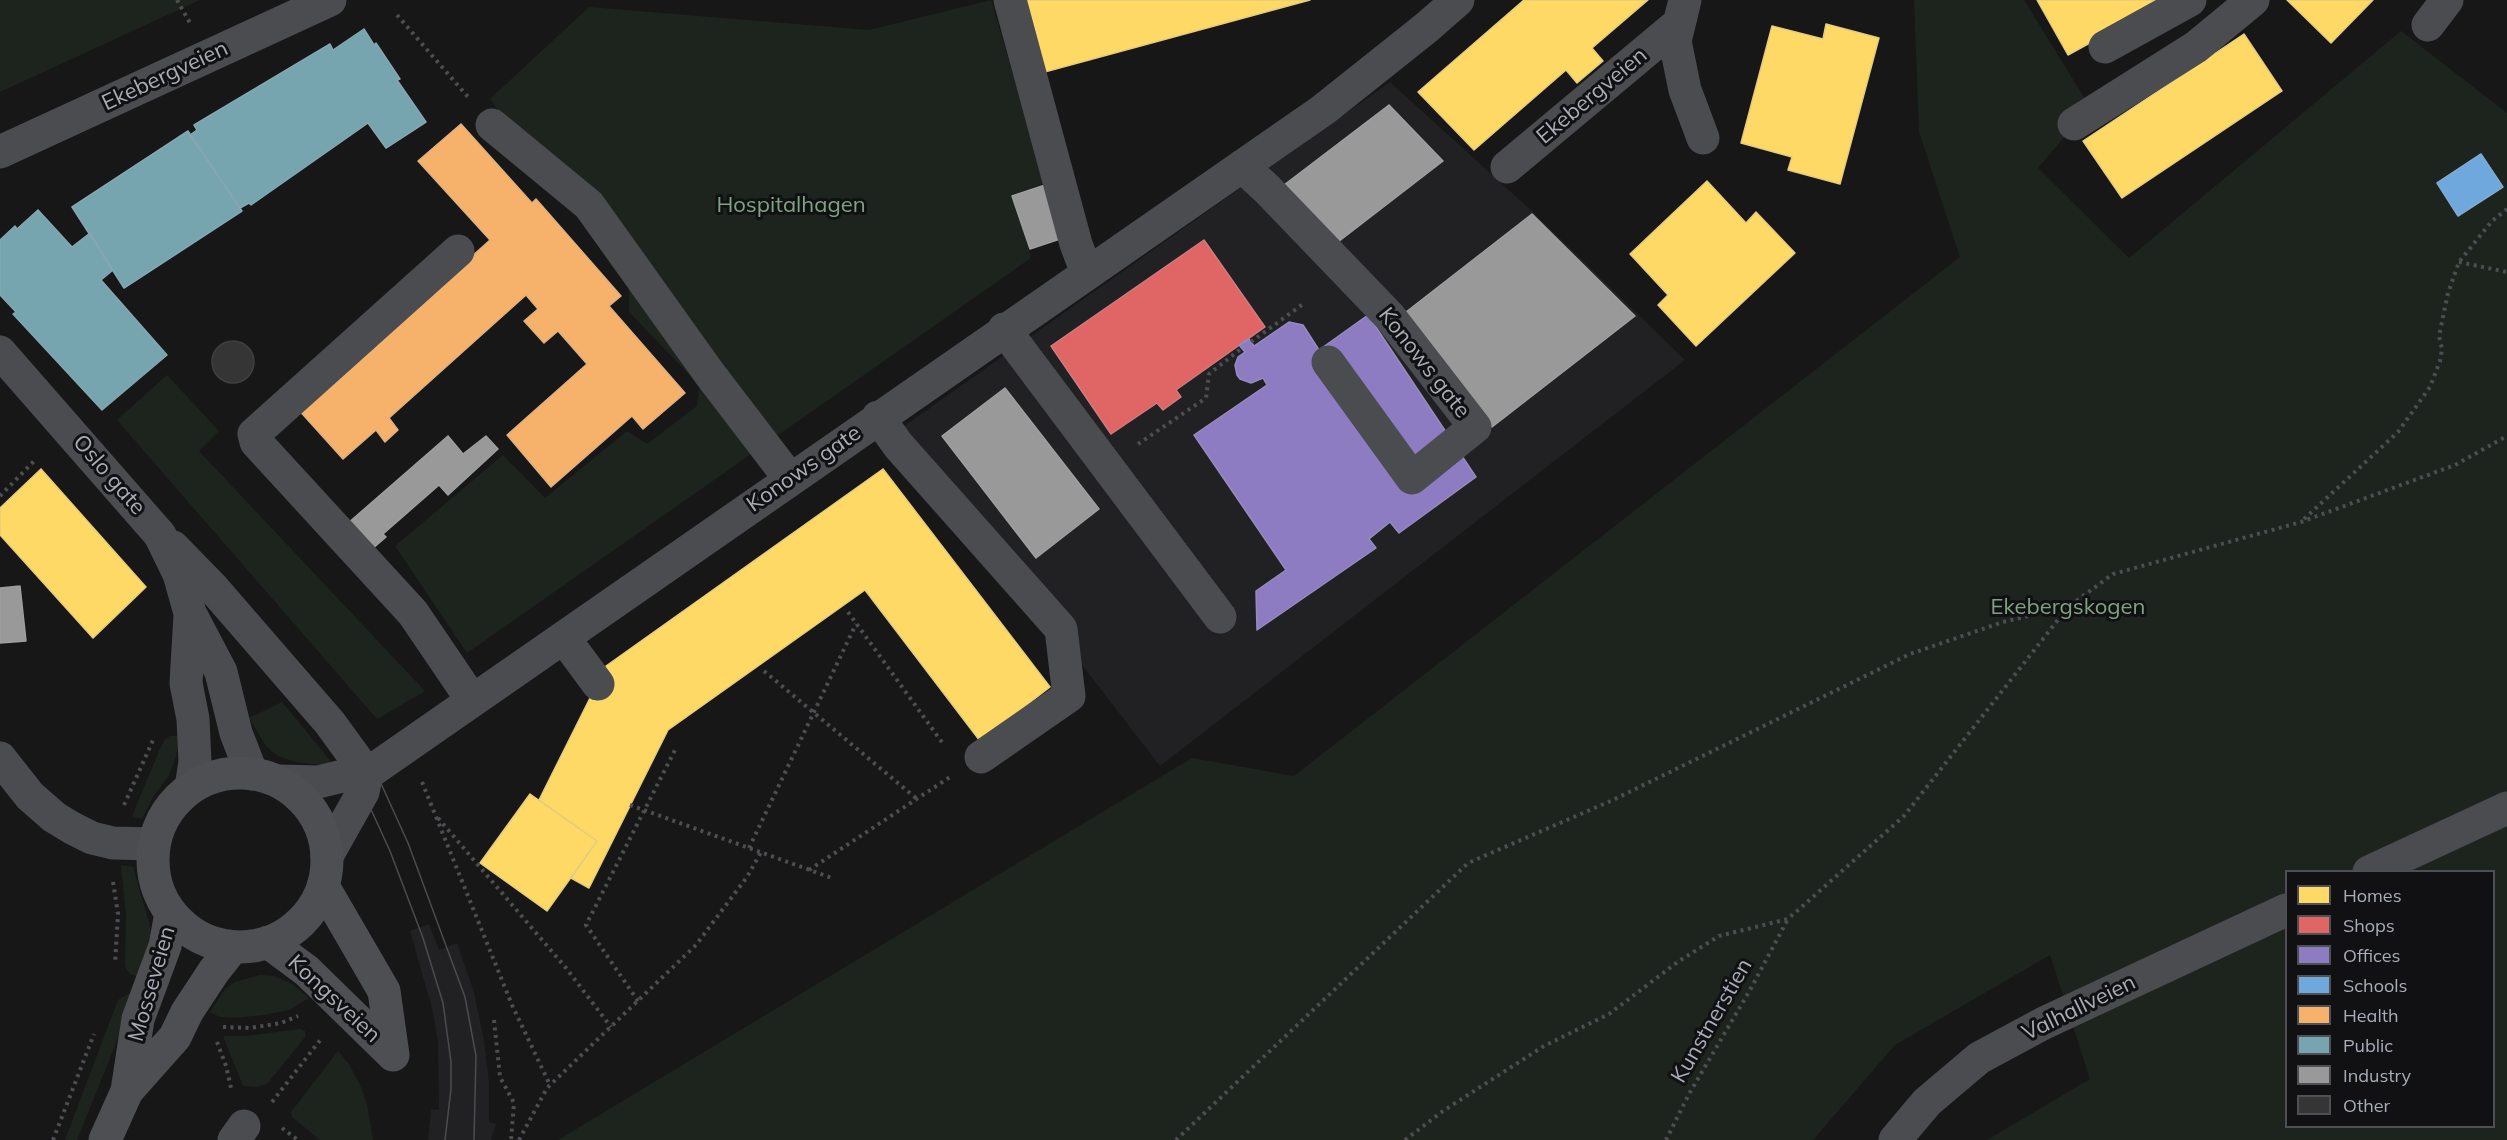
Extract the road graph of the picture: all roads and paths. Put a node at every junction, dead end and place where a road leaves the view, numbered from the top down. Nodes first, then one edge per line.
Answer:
1 (330, 0) edge
2 (1010, 0) edge
3 (1458, 0) edge
4 (2190, 0) edge
5 (2253, 0) edge
6 (1681, 12) edge
7 (397, 15) dead end
8 (2105, 47) dead end
9 (2074, 124) dead end
10 (492, 125) joint
11 (1703, 138) dead end
12 (0, 152) edge
13 (1242, 166) junction
14 (1507, 167) dead end
15 (2507, 209) edge
16 (458, 251) dead end
17 (2458, 262) junction
18 (2507, 272) edge
19 (1087, 273) junction
20 (1303, 304) dead end
21 (1004, 329) junction
22 (1251, 342) dead end
23 (1242, 348) dead end
24 (0, 352) edge
25 (1329, 362) dead end
26 (878, 417) junction
27 (2507, 436) edge
28 (36, 459) dead end
29 (1107, 465) junction
30 (790, 478) junction
31 (0, 496) edge
32 (2301, 522) junction
33 (160, 535) junction
34 (2068, 607) junction
35 (848, 612) dead end
36 (190, 613) junction
37 (1220, 617) dead end
38 (856, 624) junction
39 (564, 638) junction
40 (764, 671) dead end
41 (598, 684) dead end
42 (472, 700) junction
43 (814, 713) junction
44 (676, 748) dead end
45 (0, 758) edge
46 (971, 764) junction
47 (367, 774) junction
48 (265, 778) junction
49 (420, 779) dead end
50 (191, 788) junction
51 (917, 800) junction
52 (630, 805) dead end
53 (2507, 808) edge
54 (645, 810) junction
55 (435, 816) junction
56 (154, 844) junction
57 (749, 848) junction
58 (761, 852) junction
59 (809, 870) junction
60 (2373, 870) edge
61 (325, 871) junction
62 (832, 879) dead end
63 (2285, 910) edge
64 (171, 913) junction
65 (1788, 919) junction
66 (268, 942) junction
67 (233, 947) junction
68 (638, 1001) junction
69 (302, 1014) dead end
70 (494, 1020) dead end
71 (97, 1026) dead end
72 (219, 1026) dead end
73 (611, 1027) junction
74 (214, 1036) dead end
75 (324, 1036) dead end
76 (550, 1085) junction
77 (127, 1091) junction
78 (239, 1133) edge
79 (53, 1140) edge
80 (105, 1140) edge
81 (511, 1140) edge
82 (519, 1140) edge
83 (1176, 1140) edge
84 (1406, 1140) edge
85 (1666, 1140) edge
86 (1895, 1140) edge

1 - 12 street, Ekebergveien
2 - 19 street
3 - 13 street, Konows gate
4 - 8 street
5 - 9 street
6 - 11 street, Ekebergveien
6 - 14 street, Ekebergveien
7 - 10 path
10 - 30 street
13 - 19 street, Konows gate
13 - 25 street, Konows gate
15 - 17 path
16 - 42 street
17 - 18 path
17 - 32 path
19 - 21 street, Konows gate
20 - 22 path
21 - 26 street, Konows gate
21 - 29 street
23 - 29 path
24 - 33 street, Oslo gate
26 - 30 street, Konows gate
26 - 46 street
27 - 32 path
28 - 31 path
29 - 37 street
30 - 39 street, Konows gate
32 - 34 path
33 - 36 street, Oslo gate
33 - 47 street
34 - 65 path
34 - 83 path
35 - 38 path
36 - 48 street, Oslo gate
36 - 50 street, Oslo gate
38 - 43 path
38 - 46 path
39 - 41 street
39 - 42 street, Konows gate
40 - 43 path
42 - 47 street, Konows gate
43 - 51 path
43 - 57 path
44 - 54 path
45 - 56 street
46 - 51 path
47 - 48 street, Konows gate
47 - 61 street
48 - 50 main road
48 - 61 main road
49 - 55 path
50 - 56 main road
51 - 59 path
52 - 54 path
53 - 60 street
54 - 57 path
54 - 68 path
55 - 73 path
55 - 76 path
56 - 64 main road
57 - 58 path
58 - 59 path
58 - 68 path
59 - 62 path
61 - 66 main road
61 - 66 main road, Kongsveien
63 - 86 street, Valhallveien
64 - 67 main road
64 - 77 main road, Mosseveien
65 - 84 path
65 - 85 path, Kunstnerstien
66 - 67 main road
67 - 77 main road, Mosseveien
68 - 73 path
69 - 72 path
70 - 81 path
71 - 79 path
73 - 76 path
74 - 78 path
75 - 78 path
76 - 82 path
77 - 80 main road, Mosseveien

